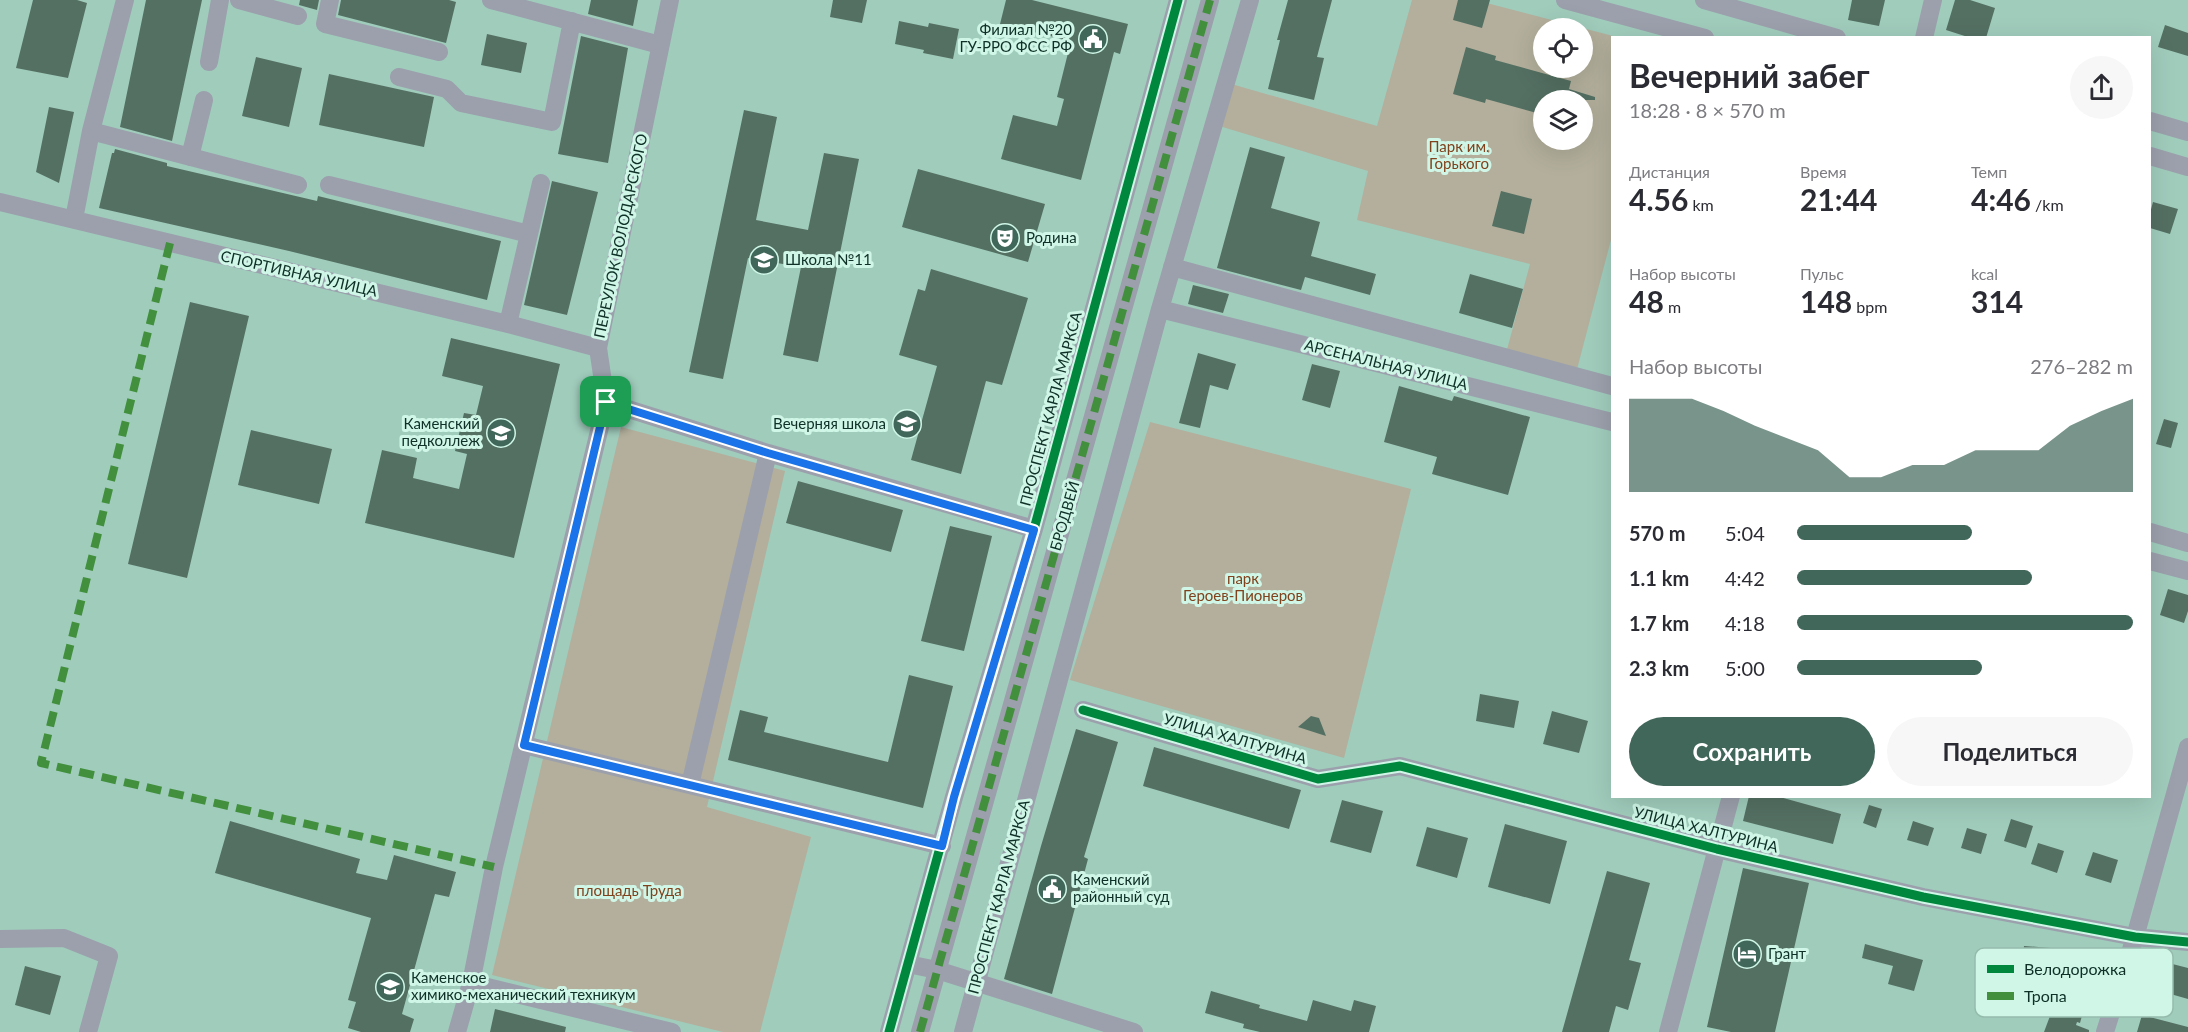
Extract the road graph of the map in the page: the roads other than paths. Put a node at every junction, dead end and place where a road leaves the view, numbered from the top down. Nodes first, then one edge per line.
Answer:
1 (125, 0) edge
2 (220, 0) edge
3 (239, 0) edge
4 (330, 0) edge
5 (490, 0) edge
6 (670, 0) edge
7 (1178, 0) edge
8 (1210, 0) edge
9 (1250, 0) edge
10 (1565, 0) edge
11 (1704, 0) edge
12 (1933, 0) edge
13 (298, 16) dead end
14 (572, 21) junction
15 (1698, 36) edge
16 (1831, 36) edge
17 (1924, 36) edge
18 (660, 45) junction
19 (439, 52) dead end
20 (209, 62) dead end
21 (399, 77) dead end
22 (204, 100) dead end
23 (2151, 122) edge
24 (91, 131) junction
25 (2188, 132) edge
26 (2151, 156) edge
27 (190, 157) junction
28 (2188, 167) edge
29 (541, 183) dead end
30 (329, 184) dead end
31 (298, 185) dead end
32 (0, 202) edge
33 (74, 219) junction
34 (529, 234) junction
35 (1172, 267) junction
36 (1160, 309) junction
37 (508, 324) junction
38 (598, 348) junction
39 (1611, 386) edge
40 (606, 402) junction
41 (1611, 422) edge
42 (768, 453) junction
43 (1034, 530) junction
44 (2151, 532) edge
45 (2188, 543) edge
46 (2151, 561) edge
47 (2188, 571) edge
48 (1083, 710) dead end
49 (524, 745) junction
50 (2188, 747) edge
51 (690, 785) junction
52 (1730, 798) edge
53 (942, 846) junction
54 (1717, 849) junction
55 (2135, 937) junction
56 (0, 939) edge
57 (2188, 942) edge
58 (2132, 948) edge
59 (908, 964) junction
60 (937, 970) junction
61 (471, 982) junction
62 (976, 982) junction
63 (2110, 1017) edge
64 (88, 1032) edge
65 (457, 1032) edge
66 (672, 1032) edge
67 (889, 1032) edge
68 (920, 1032) edge
69 (963, 1032) edge
70 (1134, 1032) edge
71 (1668, 1032) edge
72 (2105, 1032) edge

1 - 24 street
2 - 20 street
3 - 13 street
4 - 19 street
5 - 14 street
6 - 18 street, ПЕРЕУЛОК ВОЛОДАРСКОГО
7 - 43 street, ПРОСПЕКТ КАРЛА МАРКСА
8 - 60 street, БРОДВЕЙ
9 - 35 street, ПРОСПЕКТ КАРЛА МАРКСА
10 - 15 street
11 - 16 street
12 - 17 street
14 - 18 street
14 - 21 street
18 - 38 street, ПЕРЕУЛОК ВОЛОДАРСКОГО
22 - 27 street
23 - 25 street
24 - 27 street
24 - 33 street
26 - 28 street
27 - 31 street
29 - 34 street
30 - 34 street
32 - 33 street, СПОРТИВНАЯ УЛИЦА
33 - 37 street, СПОРТИВНАЯ УЛИЦА
34 - 37 street
35 - 36 street, ПРОСПЕКТ КАРЛА МАРКСА
35 - 39 street
36 - 41 street, АРСЕНАЛЬНАЯ УЛИЦА
36 - 62 street, ПРОСПЕКТ КАРЛА МАРКСА
37 - 38 street, СПОРТИВНАЯ УЛИЦА
38 - 40 street, ПЕРЕУЛОК ВОЛОДАРСКОГО
40 - 42 street
40 - 49 street, ПЕРЕУЛОК ВОЛОДАРСКОГО
42 - 43 street
42 - 51 street
43 - 53 street, ПРОСПЕКТ КАРЛА МАРКСА
44 - 45 street
46 - 47 street
48 - 54 street, УЛИЦА ХАЛТУРИНА
49 - 51 street
49 - 61 street, ПЕРЕУЛОК ВОЛОДАРСКОГО
50 - 55 street
51 - 53 street
52 - 54 street
53 - 59 street, ПРОСПЕКТ КАРЛА МАРКСА
54 - 55 street, УЛИЦА ХАЛТУРИНА
54 - 71 street
55 - 57 street, УЛИЦА ХАЛТУРИНА
55 - 58 street
56 - 64 street
59 - 60 street
59 - 67 street, ПРОСПЕКТ КАРЛА МАРКСА
60 - 62 street
60 - 68 street, БРОДВЕЙ
61 - 65 street, ПЕРЕУЛОК ВОЛОДАРСКОГО
61 - 66 street
62 - 69 street, ПРОСПЕКТ КАРЛА МАРКСА
62 - 70 street
63 - 72 street

